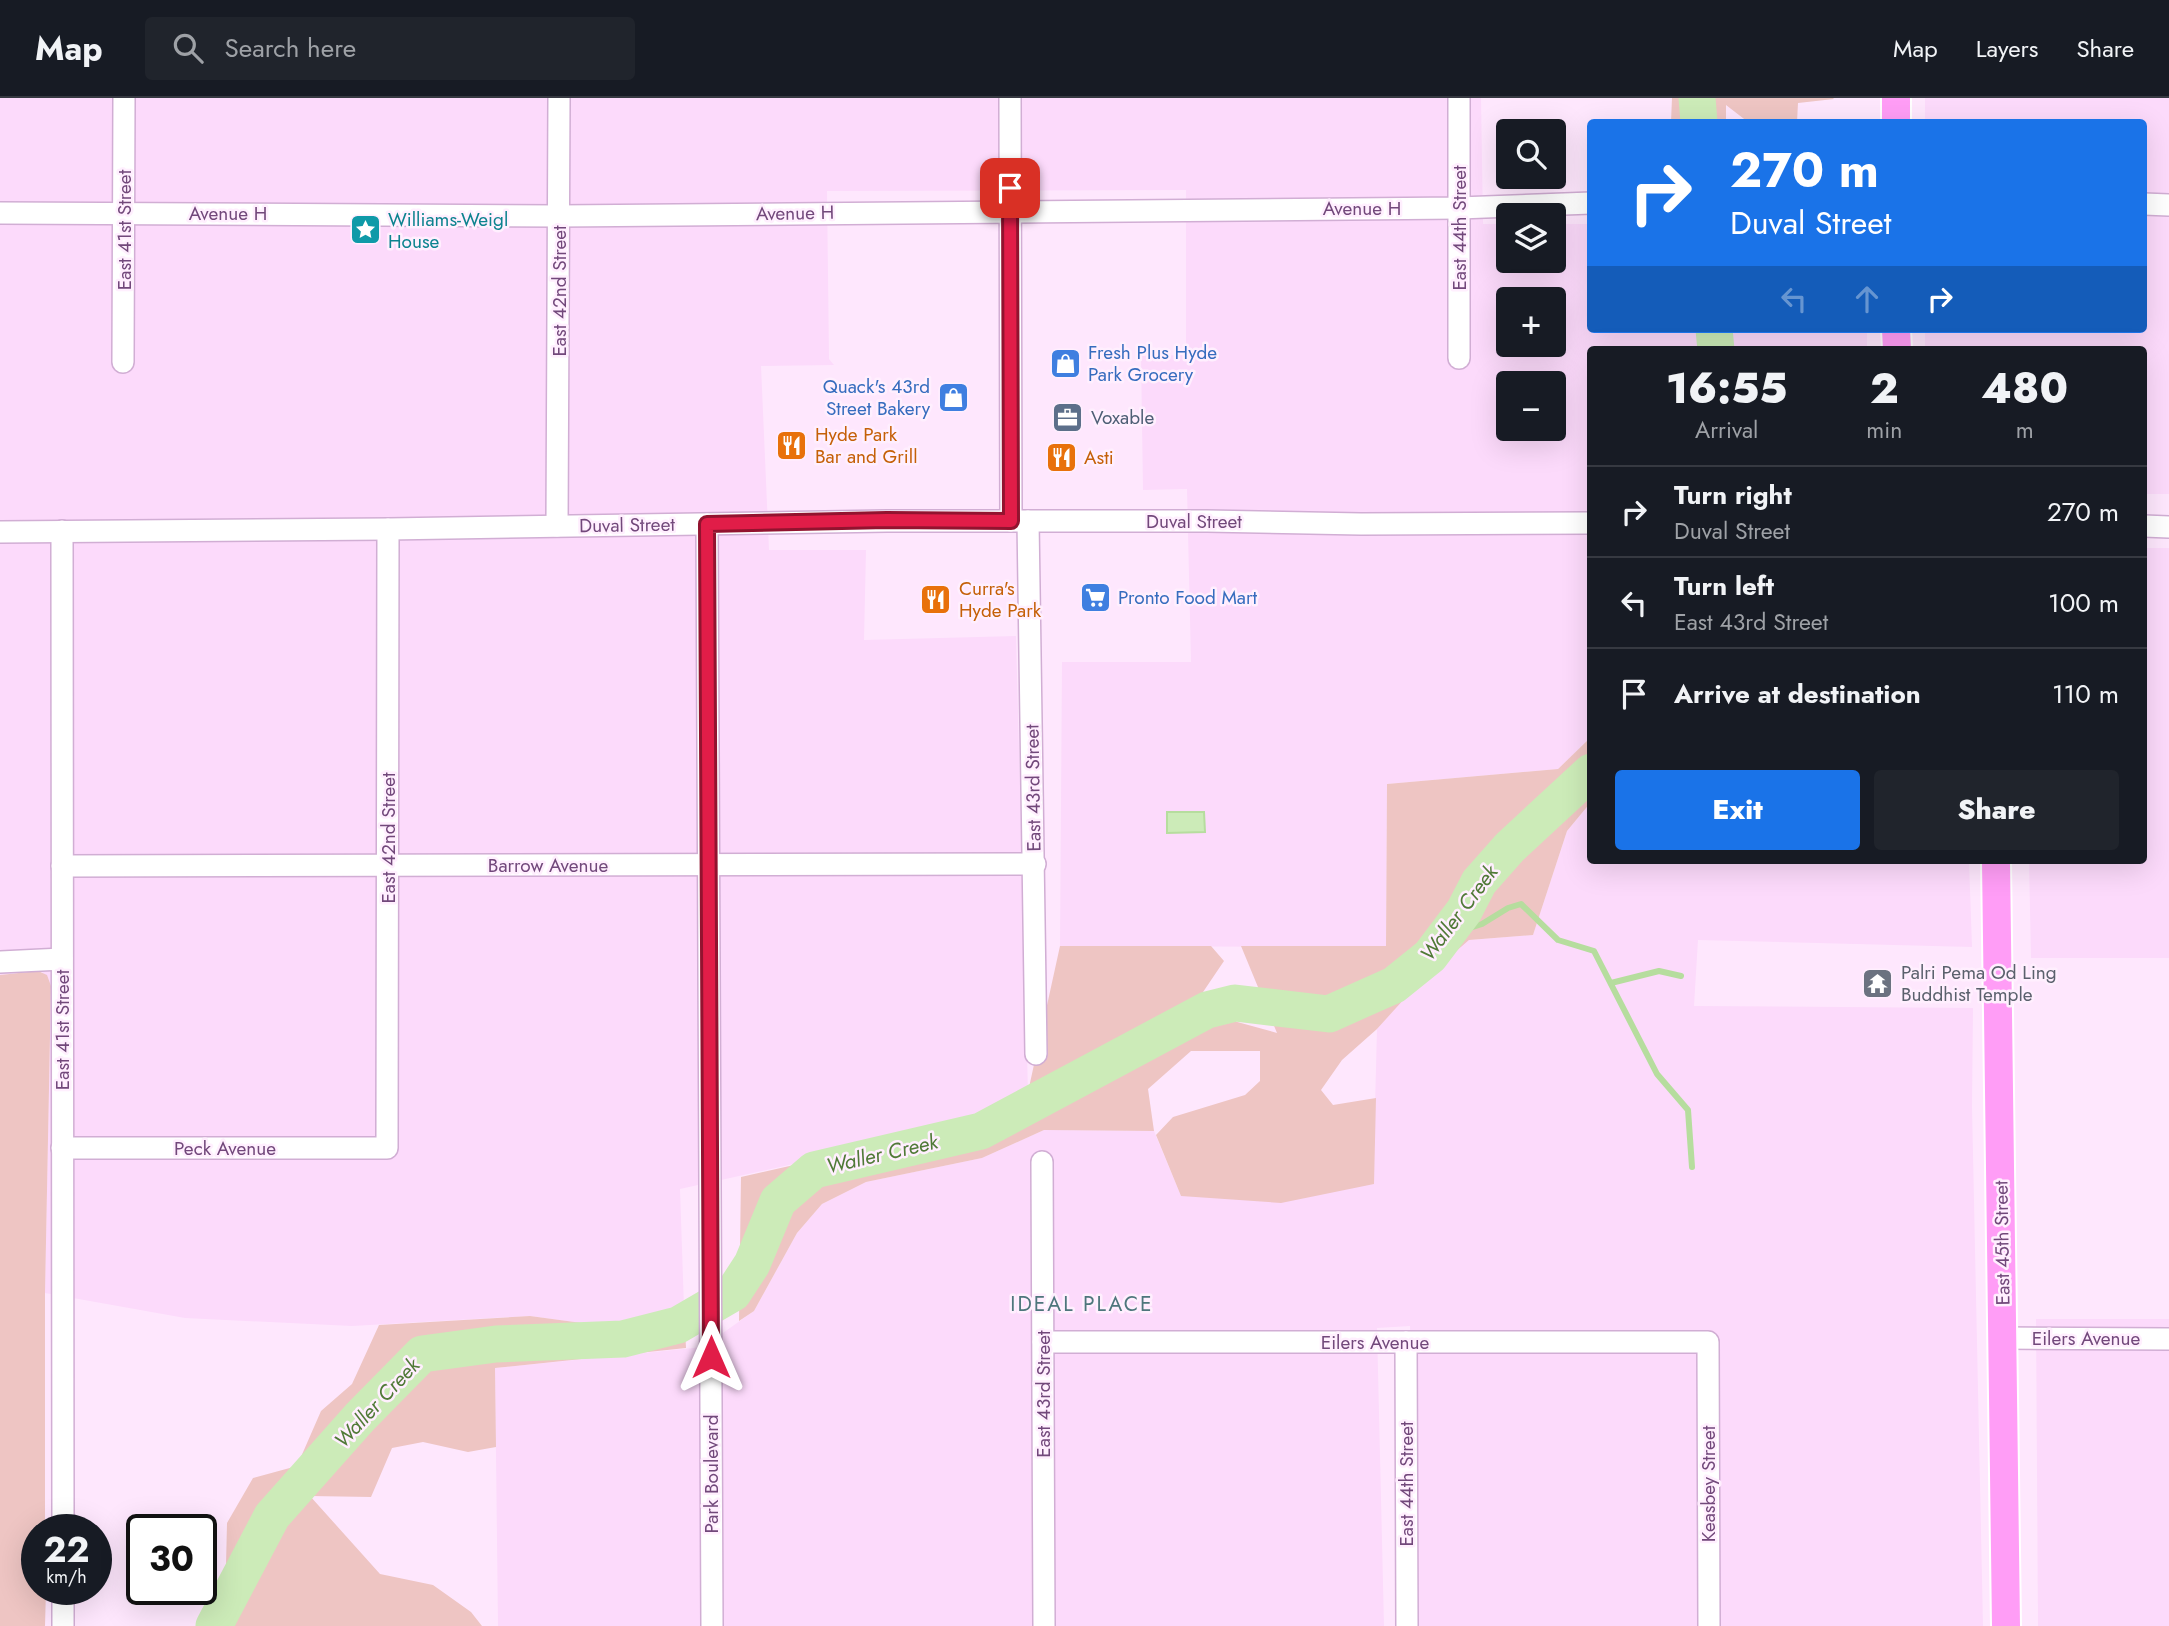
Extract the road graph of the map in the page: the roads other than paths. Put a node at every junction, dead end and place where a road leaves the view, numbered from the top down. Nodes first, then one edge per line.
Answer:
1 (124, 98) edge
2 (559, 98) edge
3 (1010, 98) edge
4 (1459, 98) edge
5 (1896, 98) edge
6 (1896, 119) edge
7 (1587, 203) edge
8 (2147, 204) edge
9 (2169, 205) edge
10 (1459, 208) junction
11 (1010, 211) junction
12 (0, 213) edge
13 (124, 213) junction
14 (559, 216) junction
15 (1459, 358) dead end
16 (123, 362) dead end
17 (1019, 521) junction
18 (1587, 523) edge
19 (707, 524) junction
20 (557, 526) junction
21 (2147, 526) edge
22 (2169, 527) edge
23 (388, 529) junction
24 (62, 531) junction
25 (0, 532) edge
26 (1035, 864) junction
27 (1996, 864) edge
28 (709, 865) junction
29 (62, 866) junction
30 (388, 866) junction
31 (62, 960) junction
32 (0, 962) edge
33 (1036, 1054) dead end
34 (62, 1148) junction
35 (387, 1148) joint
36 (1042, 1162) dead end
37 (2003, 1338) junction
38 (2169, 1339) edge
39 (1043, 1342) junction
40 (1406, 1342) junction
41 (1708, 1342) joint
42 (63, 1514) edge
43 (63, 1605) edge
44 (63, 1626) edge
45 (712, 1626) edge
46 (1044, 1626) edge
47 (1407, 1626) edge
48 (1709, 1626) edge
49 (2007, 1626) edge

1 - 13 street, East 41st Street
2 - 14 street, East 42nd Street
3 - 11 street, East 43rd Street
4 - 10 street, East 44th Street
5 - 6 main road
7 - 10 street, Avenue H
8 - 9 street
10 - 11 street, Avenue H
10 - 15 street, East 44th Street
11 - 14 street, Avenue H
11 - 17 street, East 43rd Street
12 - 13 street, Avenue H
13 - 14 street, Avenue H
13 - 16 street, East 41st Street
14 - 20 street, East 42nd Street
17 - 18 street, Duval Street
17 - 19 street, Duval Street
17 - 26 street, East 43rd Street
19 - 20 street, Duval Street
19 - 28 street, Park Boulevard
20 - 23 street, Duval Street
21 - 22 street
23 - 24 street, Duval Street
23 - 30 street, East 42nd Street
24 - 25 street, Duval Street
24 - 29 street, East 41st Street
26 - 28 street, Barrow Avenue
26 - 33 street, East 43rd Street
27 - 37 main road, East 45th Street
28 - 30 street, Barrow Avenue
28 - 45 street, Park Boulevard
29 - 30 street, Barrow Avenue
29 - 31 street, East 41st Street
30 - 35 street, East 42nd Street
31 - 32 street
31 - 34 street, East 41st Street
34 - 35 street, Peck Avenue
34 - 42 street, East 41st Street
36 - 39 street, East 43rd Street
37 - 38 street, Eilers Avenue
37 - 49 main road, East 45th Street
39 - 40 street, Eilers Avenue
39 - 46 street, East 43rd Street
40 - 41 street, Eilers Avenue
40 - 47 street, East 44th Street
41 - 48 street, Keasbey Street
43 - 44 street

